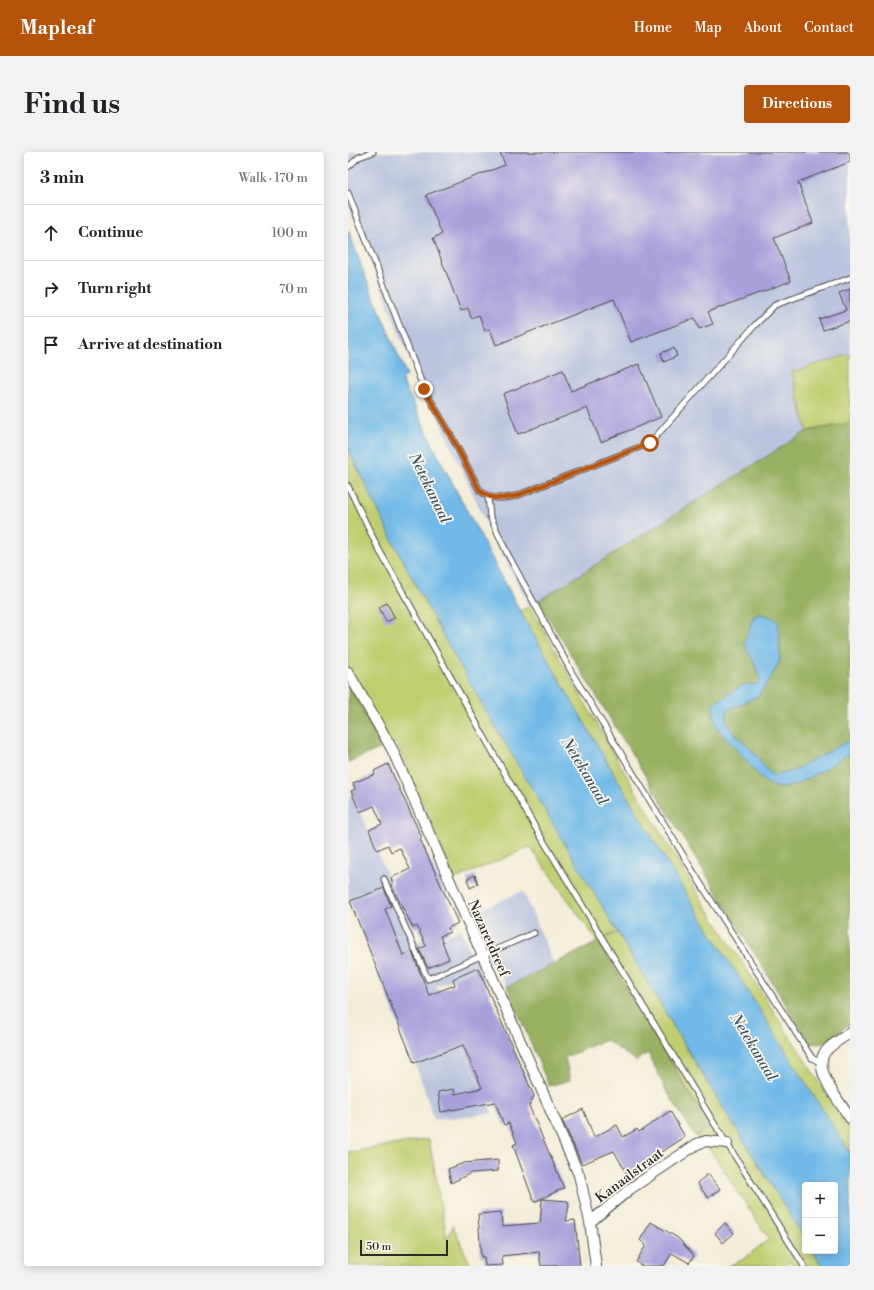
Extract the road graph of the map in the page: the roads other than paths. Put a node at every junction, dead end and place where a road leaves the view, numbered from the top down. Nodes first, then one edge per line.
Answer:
1 (373, 152) edge
2 (348, 167) edge
3 (348, 193) edge
4 (850, 278) edge
5 (348, 486) edge
6 (488, 497) junction
7 (348, 672) edge
8 (384, 878) dead end
9 (534, 933) dead end
10 (482, 956) junction
11 (850, 1032) edge
12 (821, 1063) junction
13 (850, 1118) edge
14 (727, 1143) junction
15 (590, 1222) junction
16 (596, 1266) edge
17 (804, 1266) edge

1 - 2 lane
3 - 6 lane
4 - 6 lane
5 - 14 lane
6 - 12 lane
7 - 10 street, Nazaretdreef
8 - 10 lane
9 - 10 lane
10 - 15 street, Nazaretdreef
11 - 12 street
12 - 13 street
14 - 15 street, Kanaalstraat
14 - 17 lane
15 - 16 street, Kanaalstraat

